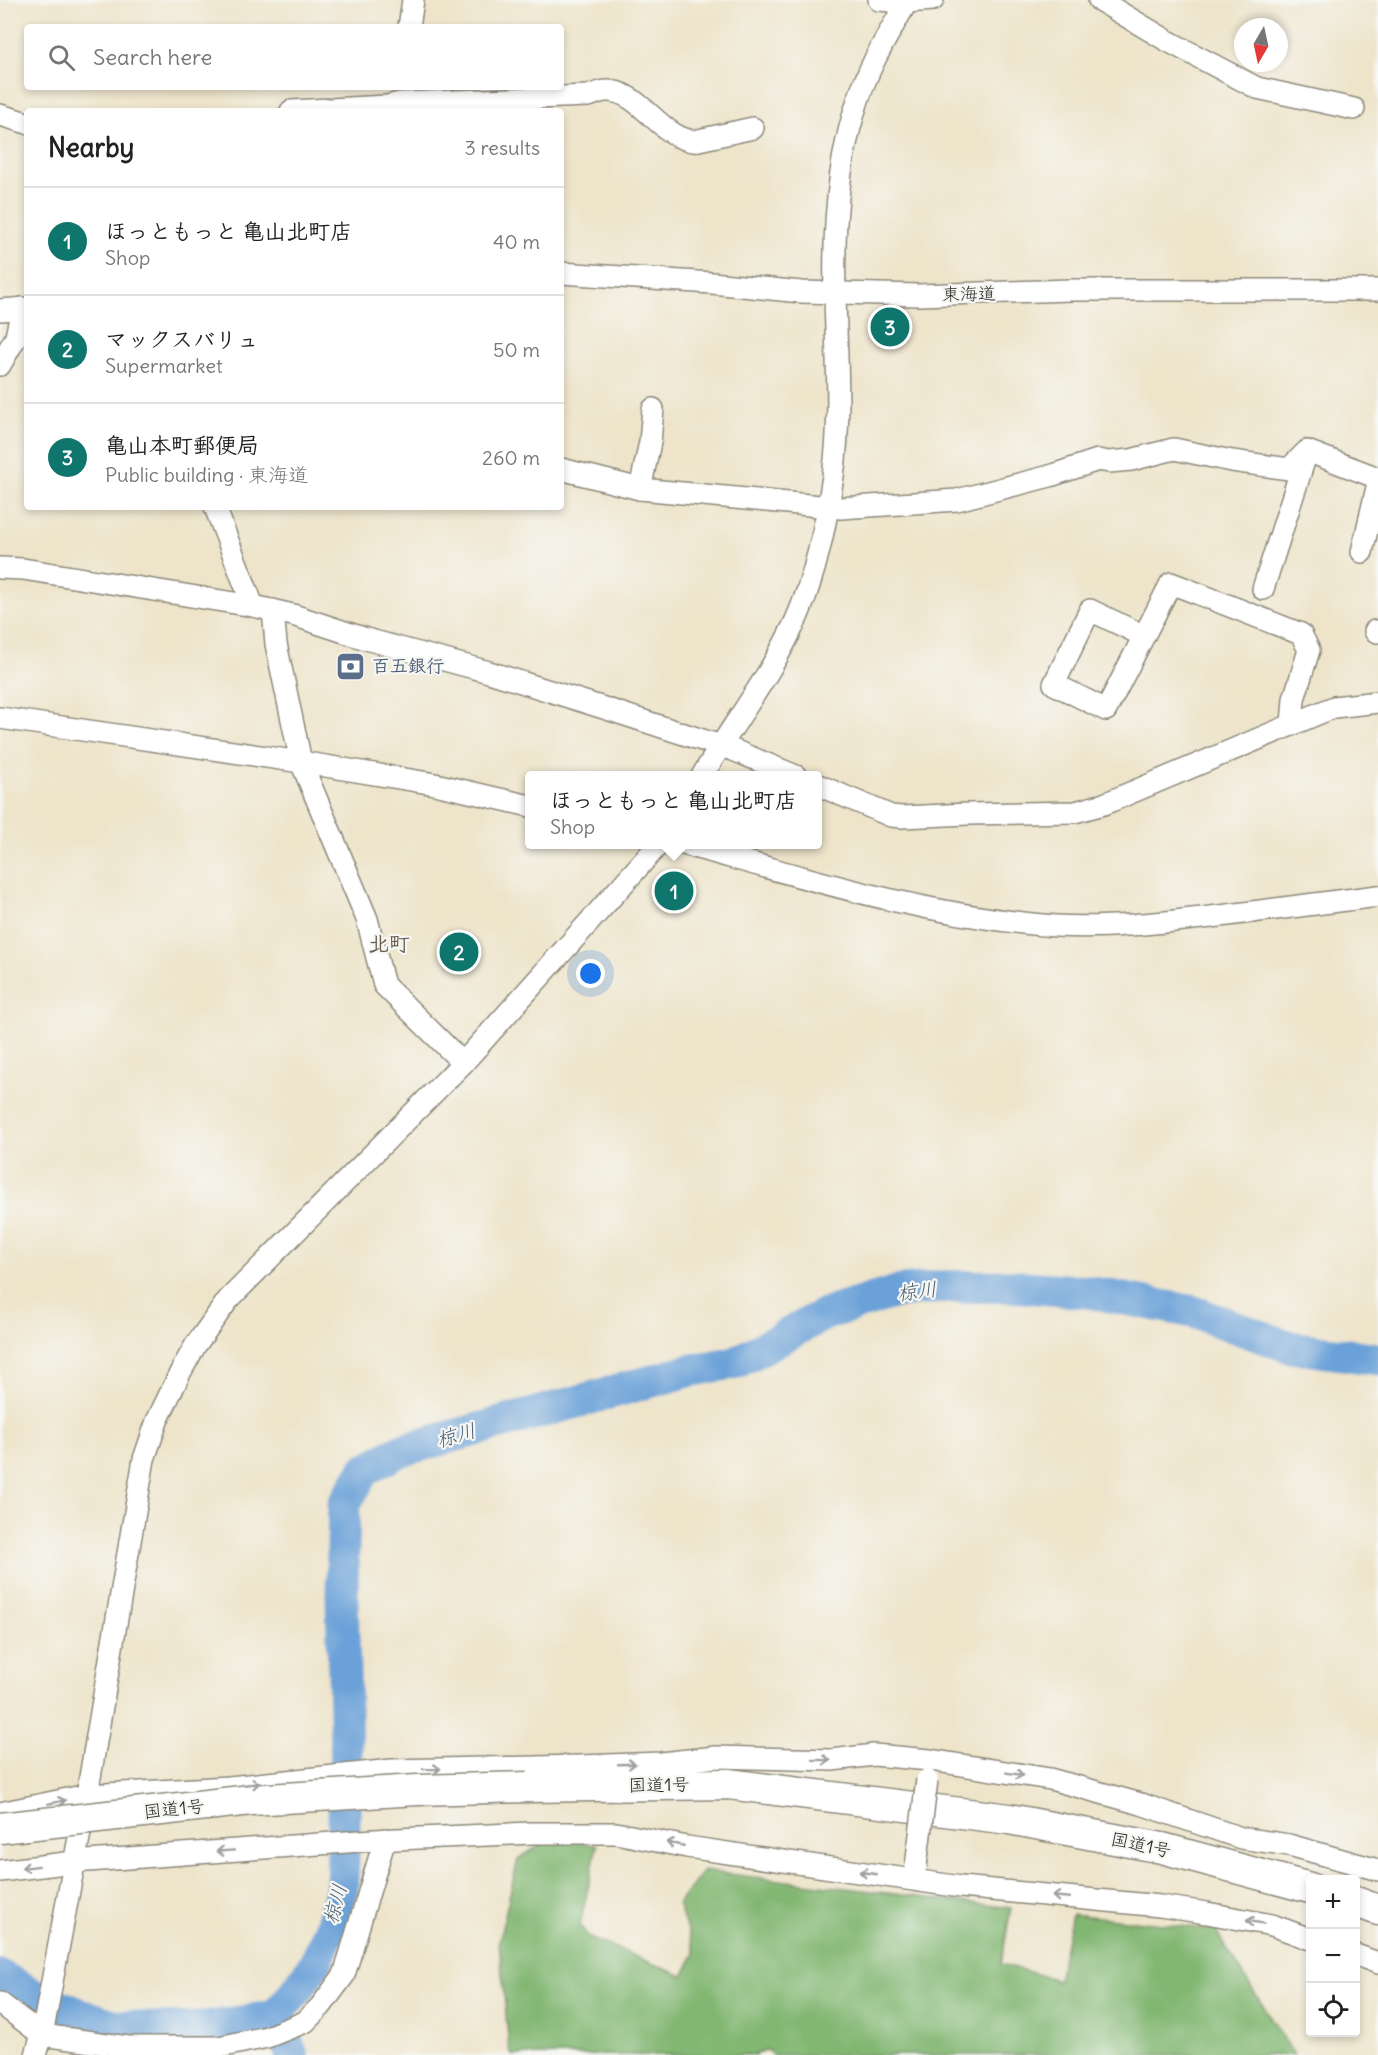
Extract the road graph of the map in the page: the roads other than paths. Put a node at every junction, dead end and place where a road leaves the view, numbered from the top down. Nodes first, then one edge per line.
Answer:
1 (413, 0) edge
2 (879, 0) edge
3 (933, 0) edge
4 (1099, 0) edge
5 (908, 1) edge
6 (409, 24) edge
7 (401, 95) edge
8 (349, 108) edge
9 (1354, 109) dead end
10 (0, 115) edge
11 (24, 122) edge
12 (753, 128) dead end
13 (564, 273) edge
14 (1378, 290) edge
15 (835, 293) junction
16 (24, 308) edge
17 (0, 310) edge
18 (24, 311) edge
19 (0, 365) edge
20 (653, 409) dead end
21 (1307, 451) junction
22 (564, 471) edge
23 (1378, 477) edge
24 (1378, 483) edge
25 (640, 489) junction
26 (828, 508) junction
27 (216, 510) edge
28 (1362, 552) dead end
29 (0, 568) edge
30 (1263, 589) dead end
31 (263, 608) junction
32 (1144, 636) junction
33 (1378, 702) edge
34 (0, 718) edge
35 (1292, 724) junction
36 (719, 746) junction
37 (301, 762) junction
38 (705, 771) edge
39 (783, 771) edge
40 (822, 787) edge
41 (525, 805) edge
42 (655, 849) edge
43 (702, 849) edge
44 (1378, 896) edge
45 (464, 1063) junction
46 (928, 1770) junction
47 (87, 1795) junction
48 (0, 1813) edge
49 (0, 1828) edge
50 (379, 1840) junction
51 (74, 1862) junction
52 (1378, 1870) edge
53 (0, 1871) edge
54 (915, 1872) junction
55 (1306, 1887) edge
56 (1360, 1903) edge
57 (1378, 1910) edge
58 (1306, 1937) edge
59 (1360, 1956) edge
60 (1378, 1963) edge
61 (0, 2003) edge
62 (42, 2035) junction
63 (36, 2055) edge

1 - 6 street
2 - 5 street
3 - 5 street
4 - 9 street
5 - 15 street
7 - 8 street
7 - 12 street
10 - 11 street
13 - 15 street, 東海道
14 - 15 street, 東海道
15 - 26 street
16 - 17 street
18 - 19 street
20 - 25 street
21 - 23 street
21 - 26 street
21 - 30 street
22 - 25 street
24 - 28 street
25 - 26 street
26 - 36 street
27 - 31 street
29 - 31 street
31 - 36 street
31 - 37 street
32 - 32 street
32 - 35 street
33 - 35 street
34 - 37 street
35 - 40 street
36 - 38 street
36 - 39 street
37 - 41 street
37 - 45 street
42 - 45 street
43 - 44 street
45 - 47 street
47 -> 46 street
46 -> 52 street
46 - 54 street, bridge
48 -> 47 street
47 - 51 street
49 - 55 highway, 国道1号, bridge
50 -> 51 street
54 -> 50 street
50 - 62 street
51 -> 53 street
51 - 62 street
58 -> 54 street
56 - 57 highway
59 - 60 street
61 - 62 street
62 - 63 street

